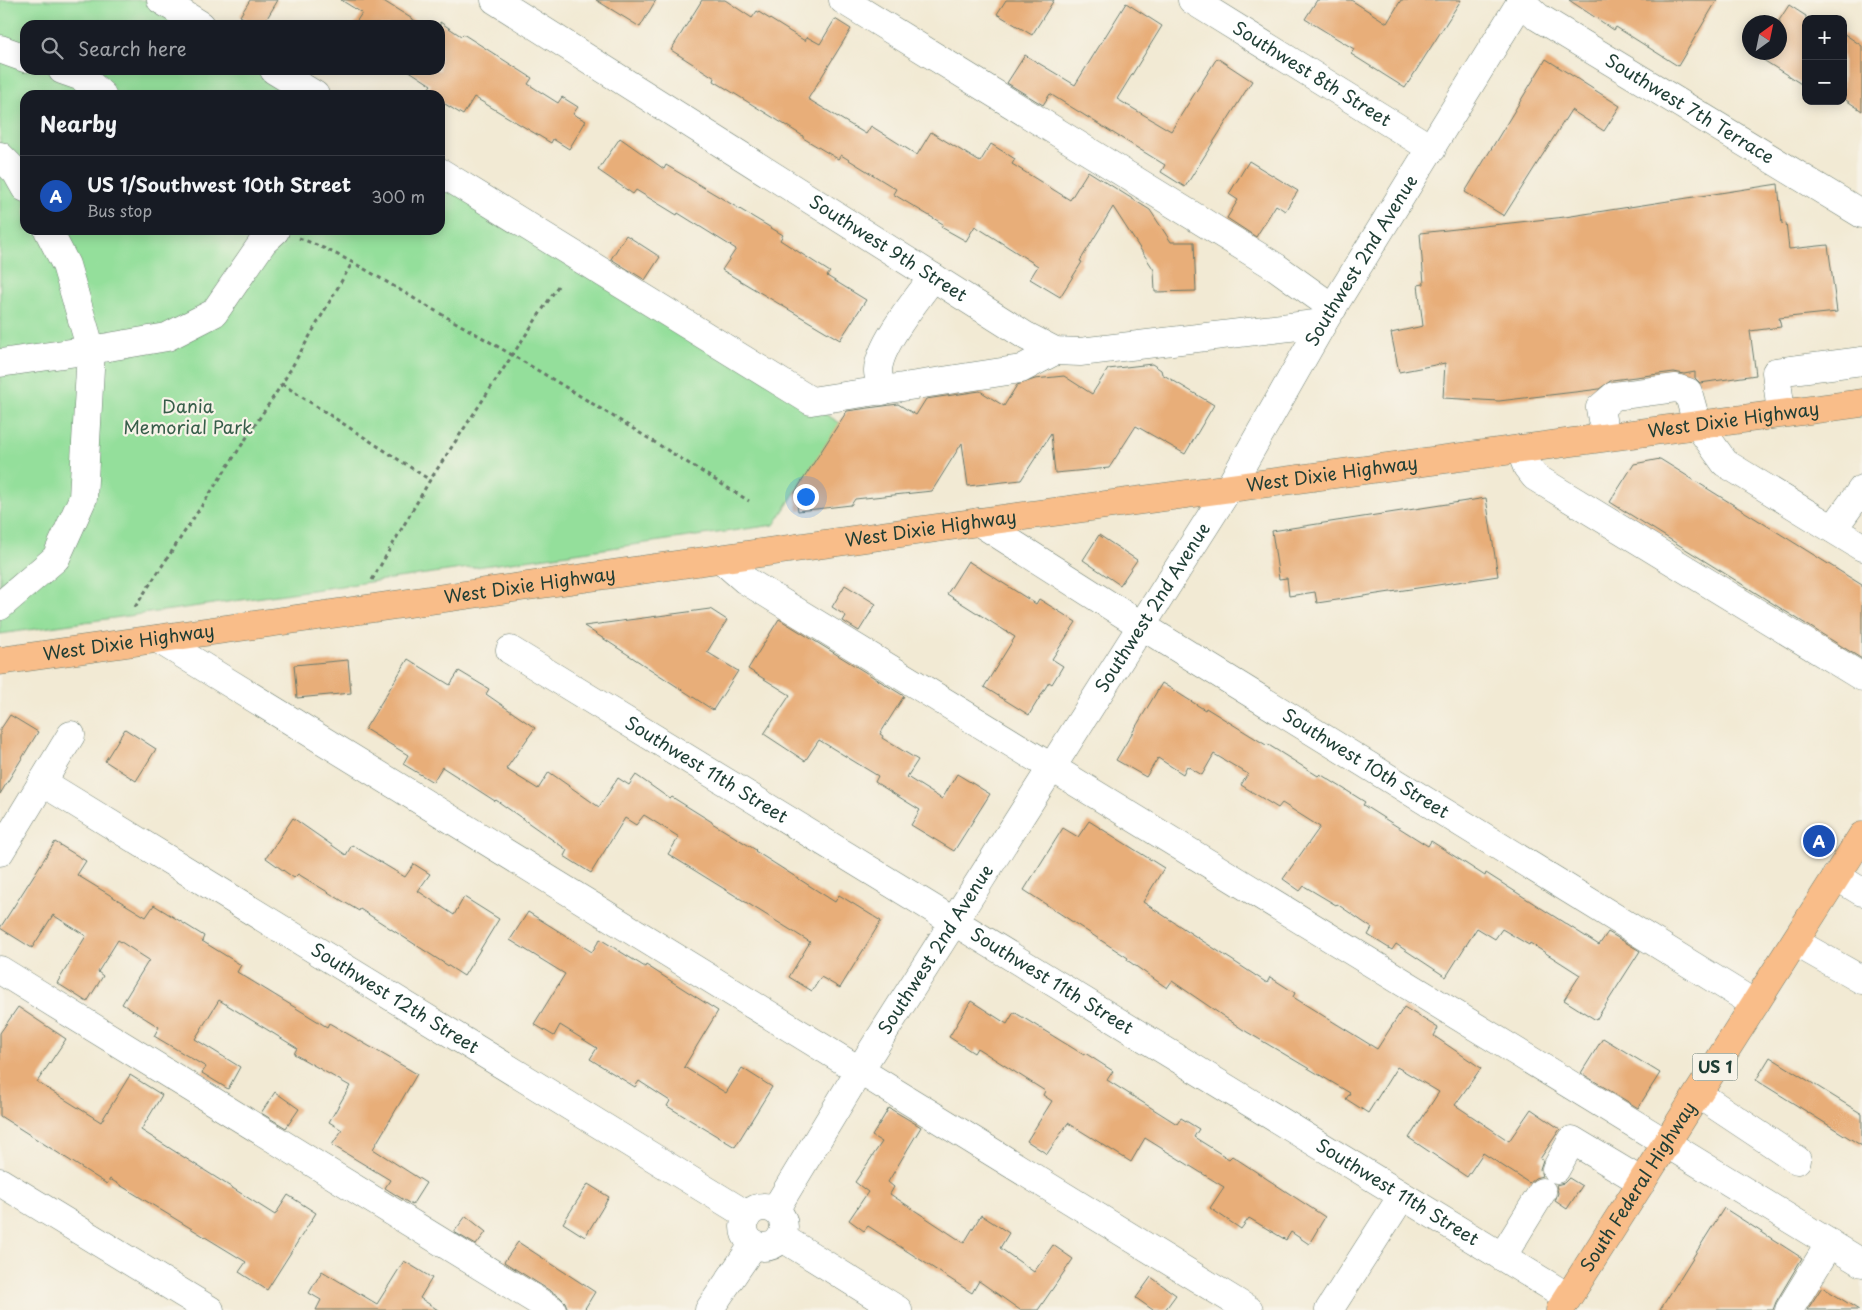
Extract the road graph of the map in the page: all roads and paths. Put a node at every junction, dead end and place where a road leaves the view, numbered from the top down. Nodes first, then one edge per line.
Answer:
1 (161, 0) edge
2 (495, 0) edge
3 (843, 0) edge
4 (1192, 0) edge
5 (1521, 1) edge
6 (193, 20) edge
7 (0, 49) edge
8 (20, 56) edge
9 (76, 75) edge
10 (282, 75) edge
11 (96, 90) edge
12 (307, 90) edge
13 (1432, 149) junction
14 (0, 156) edge
15 (445, 175) edge
16 (20, 179) edge
17 (1862, 214) edge
18 (51, 235) edge
19 (262, 235) edge
20 (268, 235) edge
21 (352, 263) junction
22 (933, 277) junction
23 (558, 286) dead end
24 (1328, 316) junction
25 (90, 350) junction
26 (1055, 351) junction
27 (514, 355) junction
28 (1862, 361) edge
29 (0, 362) edge
30 (282, 384) junction
31 (882, 390) junction
32 (1862, 403) edge
33 (1781, 413) junction
34 (1697, 424) junction
35 (1606, 437) junction
36 (1520, 449) junction
37 (430, 480) junction
38 (1229, 488) junction
39 (1862, 489) edge
40 (749, 501) dead end
41 (979, 522) junction
42 (1833, 529) junction
43 (1862, 547) edge
44 (720, 559) junction
45 (372, 580) dead end
46 (0, 606) edge
47 (135, 607) dead end
48 (1142, 626) junction
49 (158, 639) junction
50 (510, 650) dead end
51 (2, 657) edge
52 (1862, 677) edge
53 (71, 736) dead end
54 (1052, 767) junction
55 (42, 782) junction
56 (1862, 837) edge
57 (0, 852) edge
58 (1836, 876) junction
59 (1862, 892) edge
60 (953, 923) junction
61 (1795, 942) junction
62 (0, 970) edge
63 (1862, 980) edge
64 (1755, 1004) junction
65 (859, 1071) junction
66 (1698, 1094) junction
67 (1667, 1143) junction
68 (1797, 1160) dead end
69 (1556, 1169) dead end
70 (0, 1182) edge
71 (1642, 1182) junction
72 (1542, 1192) dead end
73 (1402, 1196) junction
74 (776, 1210) junction
75 (747, 1215) junction
76 (781, 1238) junction
77 (1830, 1243) junction
78 (754, 1244) junction
79 (1502, 1257) junction
80 (1862, 1263) edge
81 (1564, 1304) edge
82 (210, 1310) edge
83 (552, 1310) edge
84 (709, 1310) edge
85 (898, 1310) edge
86 (1249, 1310) edge
87 (1329, 1310) edge
88 (1789, 1310) edge

1 - 6 street
2 - 22 street, Southwest 9th Street
3 - 24 street
4 - 13 street, Southwest 8th Street
5 - 13 street, Southwest 2nd Avenue
5 - 17 street, Southwest 7th Terrace
7 - 8 street
9 - 11 street
10 - 12 street
13 - 24 street, Southwest 2nd Avenue
14 - 16 street
15 - 31 street
18 - 25 street
19 - 25 street
20 - 21 path
21 - 27 path
21 - 30 path
22 - 26 street, Southwest 9th Street
22 - 31 street
23 - 27 path
24 - 26 street, Southwest 9th Street
24 - 38 street, Southwest 2nd Avenue
25 - 29 street
25 - 46 street
26 - 31 street
27 - 37 path
27 - 40 path
28 - 33 street
30 - 37 path
30 - 47 path
32 - 33 main road, West Dixie Highway
33 - 34 main road, West Dixie Highway
34 - 35 main road, West Dixie Highway
34 - 35 street
34 - 42 street
35 - 36 main road, West Dixie Highway
36 - 38 main road, West Dixie Highway
36 - 52 street
37 - 45 path
38 - 41 main road, West Dixie Highway
38 - 48 street, Southwest 2nd Avenue
39 - 42 street
41 - 44 main road, West Dixie Highway
41 - 48 street, Southwest 10th Street
42 - 43 street
44 - 49 main road, West Dixie Highway
44 - 54 street
48 - 54 street, Southwest 2nd Avenue
48 - 64 street, Southwest 10th Street
49 - 51 main road, West Dixie Highway
49 - 65 street
50 - 60 street, Southwest 11th Street
53 - 55 street
54 - 60 street, Southwest 2nd Avenue
54 - 67 street
55 - 57 street
55 - 75 street, Southwest 12th Street
56 - 58 main road, South Federal Highway / US 1
58 - 59 street
58 - 61 main road, South Federal Highway / US 1
60 - 65 street, Southwest 2nd Avenue
60 - 73 street, Southwest 11th Street
61 - 63 street
61 - 64 main road, South Federal Highway / US 1
62 - 83 street
64 - 66 main road, South Federal Highway / US 1
65 - 74 street, Southwest 2nd Avenue
65 - 86 street
66 - 67 main road, South Federal Highway / US 1
66 - 68 street
67 - 71 main road, South Federal Highway / US 1
67 - 77 street
69 - 71 street
70 - 82 street
71 - 81 main road, South Federal Highway / US 1
72 - 79 street
73 - 79 street, Southwest 11th Street
73 - 87 street
74 - 75 street
74 - 76 street
75 - 78 street
76 - 78 street
76 - 85 street
77 - 80 street
77 - 88 street
78 - 84 street
79 - 81 street, Southwest 11th Street

